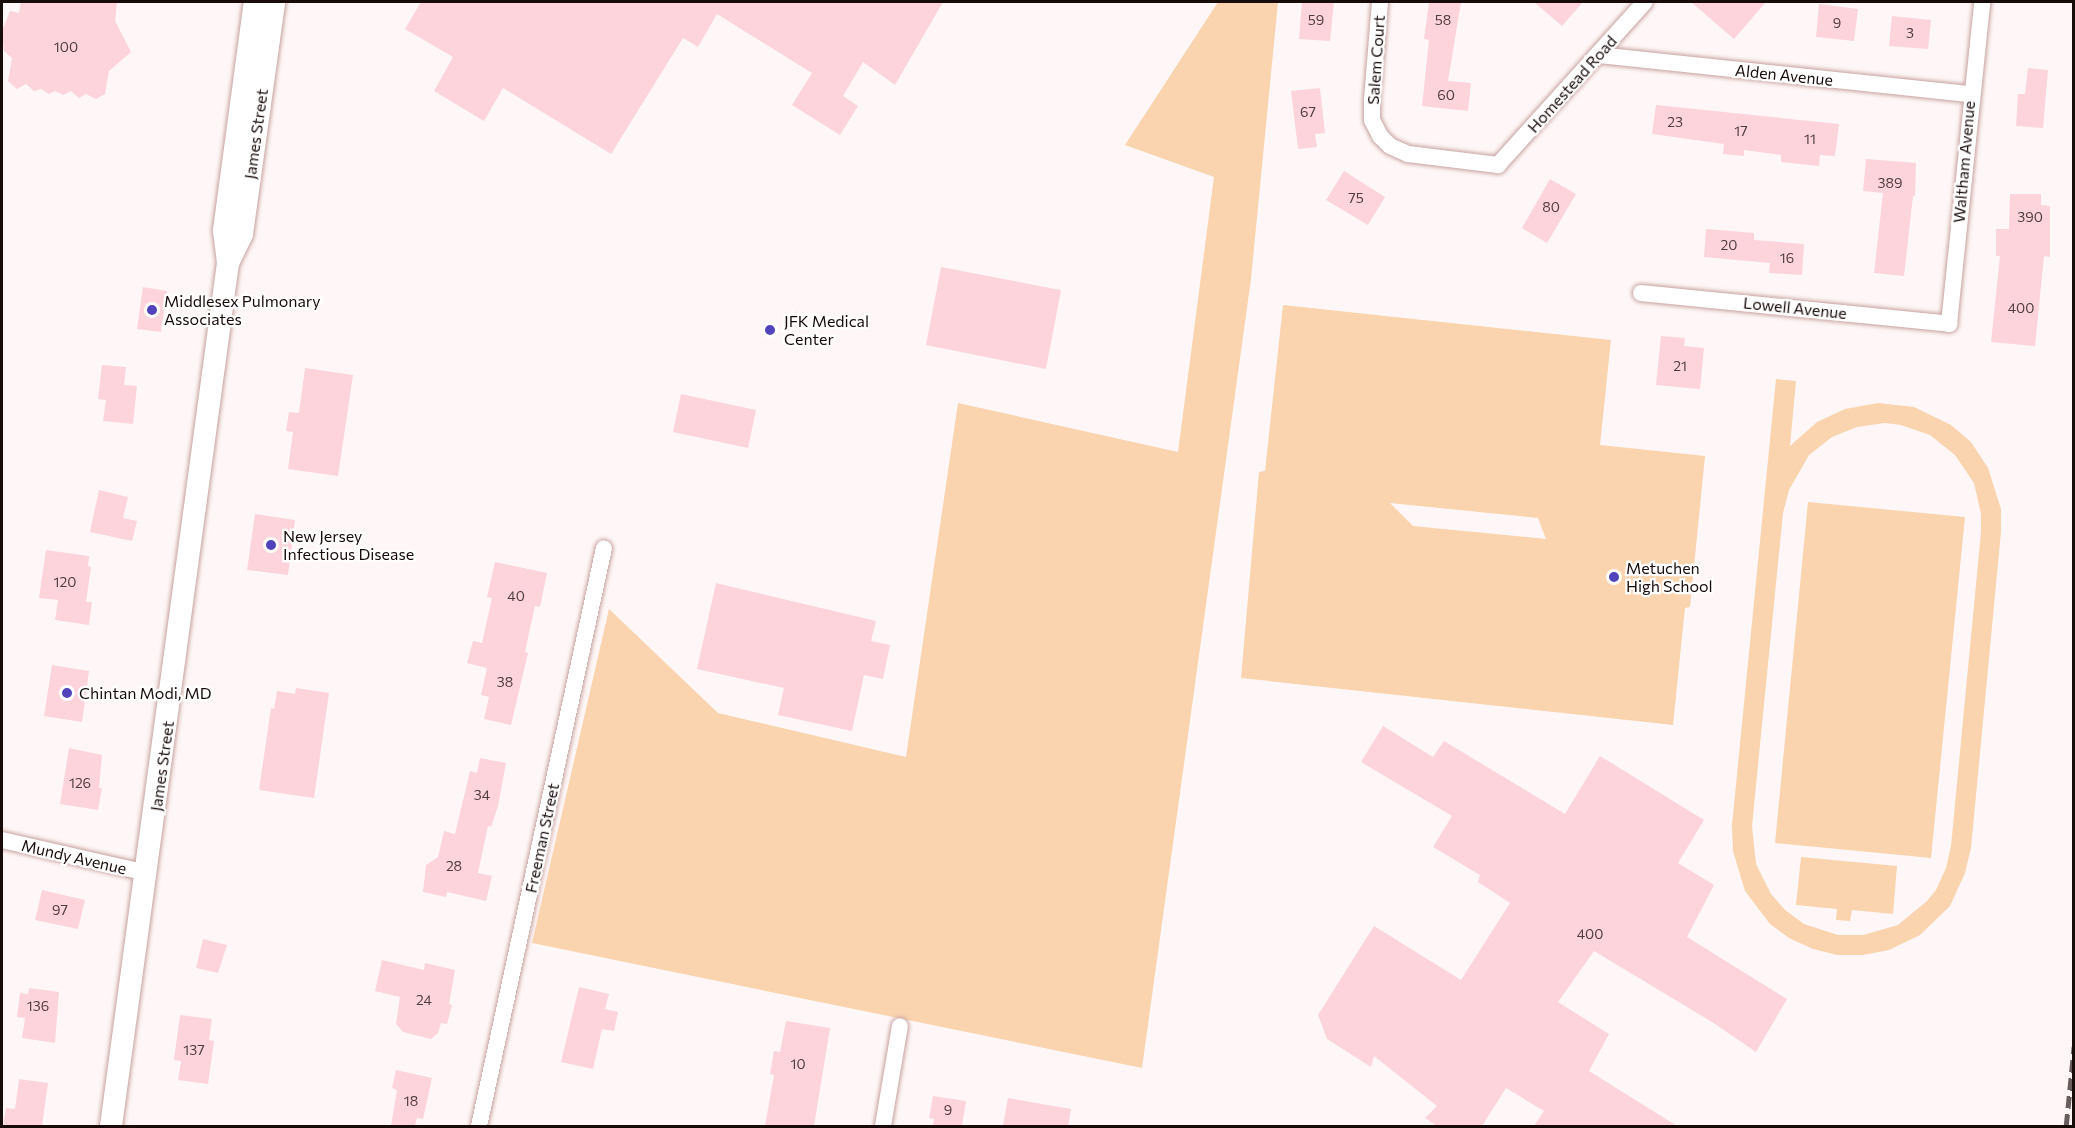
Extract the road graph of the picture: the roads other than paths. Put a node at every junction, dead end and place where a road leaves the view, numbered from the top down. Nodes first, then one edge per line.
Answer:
1 (255, 2) edge
2 (274, 2) edge
3 (1380, 2) edge
4 (1645, 2) edge
5 (1982, 2) edge
6 (1598, 55) junction
7 (1970, 94) junction
8 (1498, 165) joint
9 (228, 262) junction
10 (1641, 293) dead end
11 (1949, 324) joint
12 (604, 548) dead end
13 (2, 840) edge
14 (147, 873) junction
15 (900, 1026) dead end
16 (111, 1126) edge
17 (479, 1126) edge
18 (883, 1126) edge

1 - 9 street, James Street
2 - 9 street, James Street
3 - 8 street, Salem Court
4 - 6 street, Homestead Road
5 - 7 street, Waltham Avenue
6 - 7 street, Alden Avenue
6 - 8 street, Homestead Road
7 - 11 street, Waltham Avenue
9 - 14 street, James Street
10 - 11 street, Lowell Avenue
12 - 17 street, Freeman Street
13 - 14 street, Mundy Avenue
14 - 16 street, James Street
15 - 18 street

